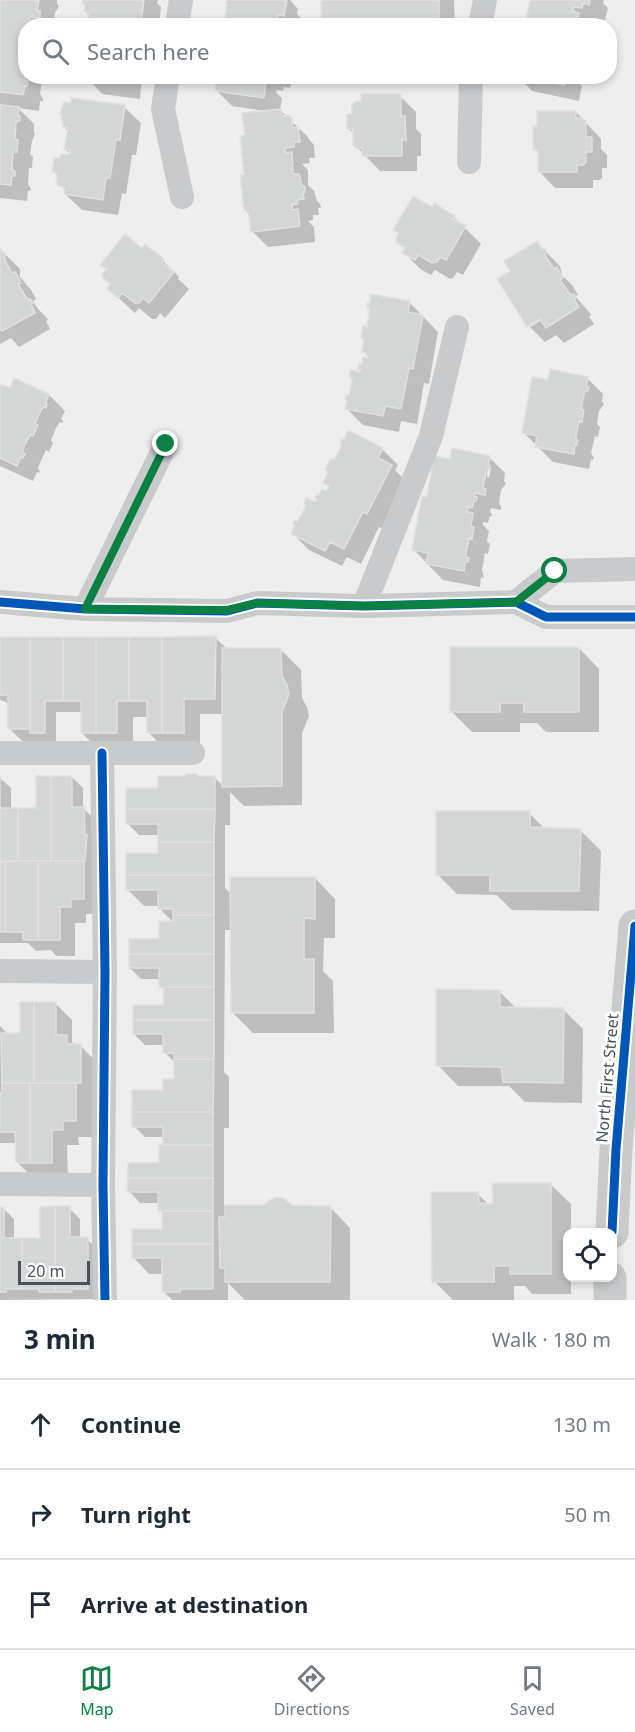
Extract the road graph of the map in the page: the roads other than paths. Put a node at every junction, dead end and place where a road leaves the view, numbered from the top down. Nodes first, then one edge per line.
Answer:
1 (181, 0) edge
2 (485, 0) edge
3 (178, 18) edge
4 (482, 18) edge
5 (167, 84) edge
6 (471, 84) edge
7 (469, 162) dead end
8 (182, 197) dead end
9 (457, 327) dead end
10 (166, 444) dead end
11 (635, 569) edge
12 (0, 602) edge
13 (516, 602) junction
14 (364, 606) junction
15 (85, 609) junction
16 (635, 617) edge
17 (0, 753) edge
18 (102, 753) junction
19 (193, 753) dead end
20 (635, 926) edge
21 (0, 971) edge
22 (105, 972) junction
23 (0, 1184) edge
24 (103, 1185) junction
25 (612, 1228) edge
26 (610, 1282) edge
27 (105, 1300) edge
28 (610, 1300) edge

1 - 3 street
2 - 4 street
5 - 8 street
6 - 7 street
9 - 14 street
10 - 15 street
11 - 13 street
12 - 15 street
13 - 14 street
13 - 16 street
14 - 15 street
17 - 18 street
18 - 19 street
18 - 22 street
20 - 25 main road, North First Street
21 - 22 street
22 - 24 street
23 - 24 street
24 - 27 street
26 - 28 main road

